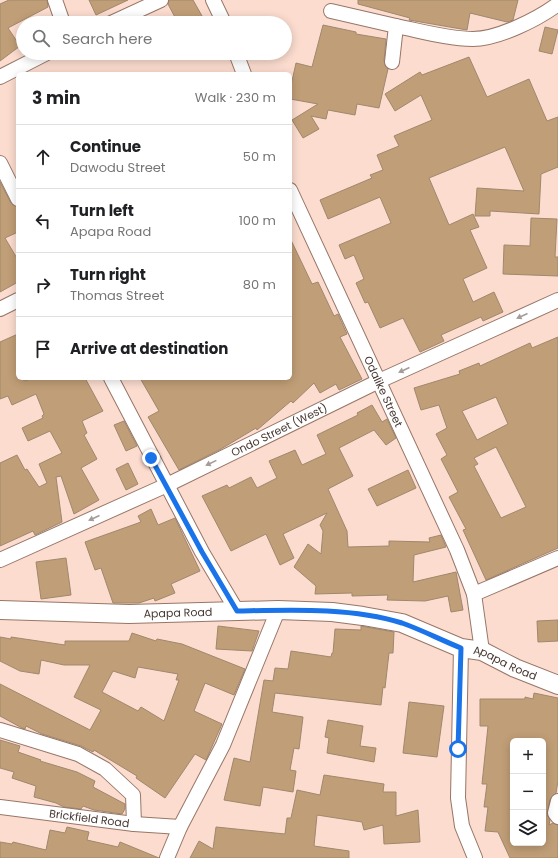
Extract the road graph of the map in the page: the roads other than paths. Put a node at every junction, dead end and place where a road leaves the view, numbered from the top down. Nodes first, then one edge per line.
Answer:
1 (55, 0) edge
2 (161, 0) edge
3 (213, 0) edge
4 (558, 4) edge
5 (331, 11) dead end
6 (61, 16) edge
7 (126, 16) edge
8 (221, 16) edge
9 (396, 26) junction
10 (33, 60) edge
11 (239, 60) edge
12 (392, 62) dead end
13 (243, 72) edge
14 (0, 77) edge
15 (0, 163) edge
16 (292, 194) edge
17 (16, 195) edge
18 (558, 300) edge
19 (16, 301) edge
20 (0, 309) edge
21 (112, 380) edge
22 (379, 381) junction
23 (166, 486) junction
24 (558, 558) edge
25 (0, 560) edge
26 (474, 594) junction
27 (0, 610) edge
28 (278, 610) junction
29 (237, 611) junction
30 (461, 648) junction
31 (482, 651) junction
32 (558, 685) edge
33 (0, 730) edge
34 (558, 801) edge
35 (0, 807) edge
36 (558, 817) edge
37 (134, 824) junction
38 (180, 827) junction
39 (168, 858) edge
40 (474, 858) edge

1 - 6 street
2 - 7 street
3 - 8 street
4 - 9 street
5 - 9 street
9 - 12 street
10 - 14 street
11 - 13 street
15 - 17 street
16 - 22 street, Odalike Street
18 -> 22 street, Ondo Street (West)
19 - 20 street
21 - 23 street
22 -> 23 street, Ondo Street (West)
22 - 26 street, Odalike Street
23 -> 25 street, Ondo Street (West)
23 - 29 street
24 - 26 street
26 - 31 street, Odalike Street
27 - 29 street, Apapa Road
28 - 29 street, Apapa Road
28 - 30 street, Apapa Road
28 - 38 street
30 - 31 street, Apapa Road
30 - 40 street
31 - 32 street, Apapa Road
33 - 37 street
34 - 36 street
35 - 37 street, Brickfield Road
37 - 38 street, Brickfield Road
38 - 39 street

